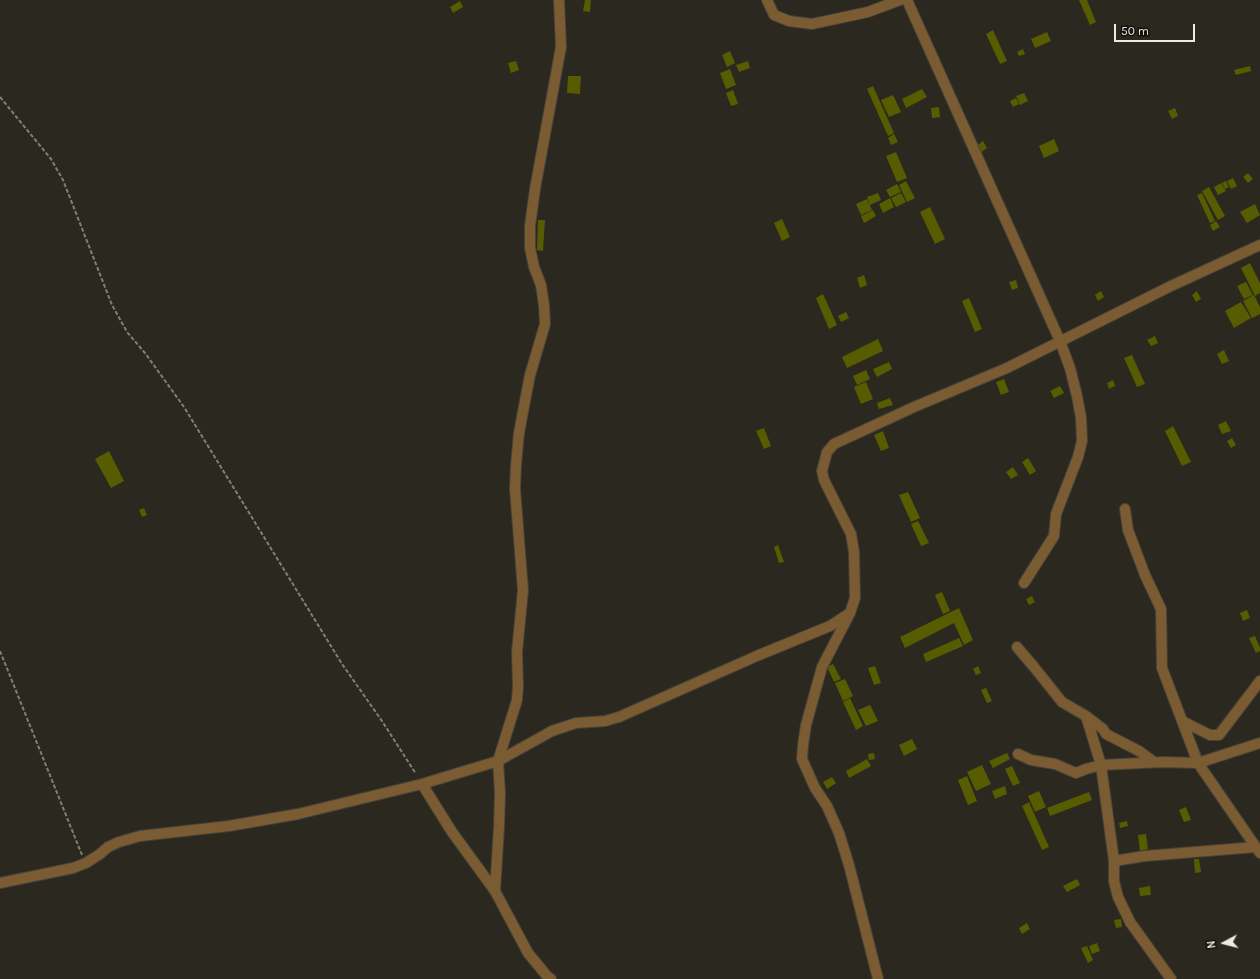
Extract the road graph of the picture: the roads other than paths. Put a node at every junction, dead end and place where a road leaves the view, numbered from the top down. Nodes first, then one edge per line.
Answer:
1 (559, 0) edge
2 (767, 0) edge
3 (900, 0) edge
4 (907, 0) edge
5 (1260, 245) edge
6 (1060, 341) junction
7 (1125, 509) dead end
8 (1024, 583) dead end
9 (850, 613) junction
10 (1017, 647) dead end
11 (1260, 681) edge
12 (1086, 716) junction
13 (1182, 721) junction
14 (1260, 743) edge
15 (1018, 754) dead end
16 (498, 760) junction
17 (1154, 762) junction
18 (1198, 764) junction
19 (1101, 765) junction
20 (422, 784) junction
21 (1258, 850) edge
22 (1114, 861) junction
23 (0, 883) edge
24 (495, 891) junction
25 (551, 979) edge
26 (878, 979) edge
27 (1171, 979) edge

1 - 16 street
2 - 3 street
4 - 6 street
5 - 6 street
6 - 8 street
6 - 9 street
7 - 13 street
9 - 16 street
9 - 26 street
10 - 12 street
11 - 13 street
12 - 17 street
12 - 19 street
13 - 18 street
14 - 18 street
15 - 19 street
16 - 20 street
16 - 24 street
17 - 18 street
17 - 19 street
18 - 21 street
19 - 22 street
20 - 23 street
20 - 24 street
21 - 22 street
22 - 27 street
24 - 25 street

